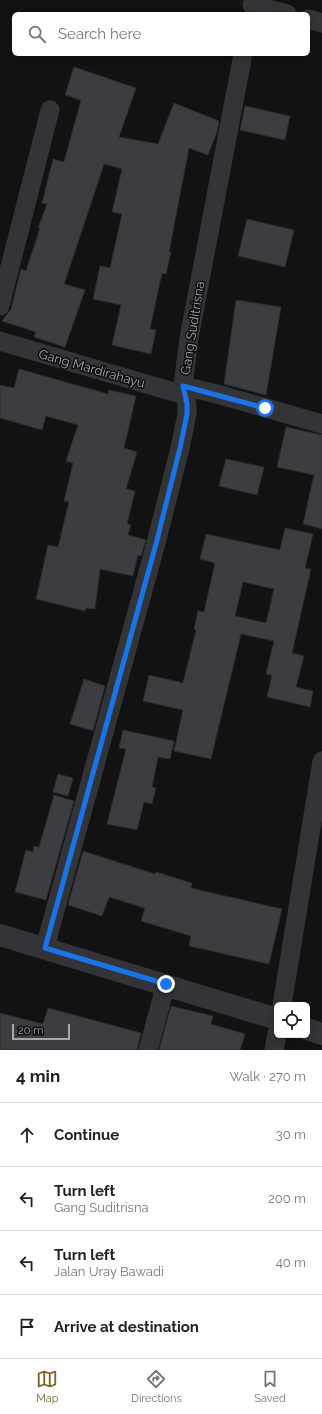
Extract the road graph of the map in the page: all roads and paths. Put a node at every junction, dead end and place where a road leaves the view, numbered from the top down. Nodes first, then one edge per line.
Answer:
1 (252, 6) edge
2 (279, 12) edge
3 (310, 20) edge
4 (322, 23) edge
5 (243, 56) edge
6 (50, 110) dead end
7 (0, 306) edge
8 (0, 341) edge
9 (184, 391) junction
10 (322, 424) edge
11 (322, 761) edge
12 (316, 827) edge
13 (0, 935) edge
14 (45, 948) junction
15 (166, 984) junction
16 (283, 1002) edge
17 (274, 1018) edge
18 (310, 1030) edge
19 (322, 1034) edge
20 (276, 1038) edge
21 (148, 1050) edge
22 (274, 1050) edge

1 - 2 street
3 - 4 street
5 - 9 street, Gang Suditrisna
6 - 7 street
8 - 9 street, Gang Mardirahayu
9 - 10 street, Gang Mardirahayu
9 - 14 street, Gang Suditrisna
11 - 12 street
12 - 16 street
13 - 14 street
14 - 15 street
15 - 17 street
15 - 21 street
18 - 19 street
20 - 22 street

